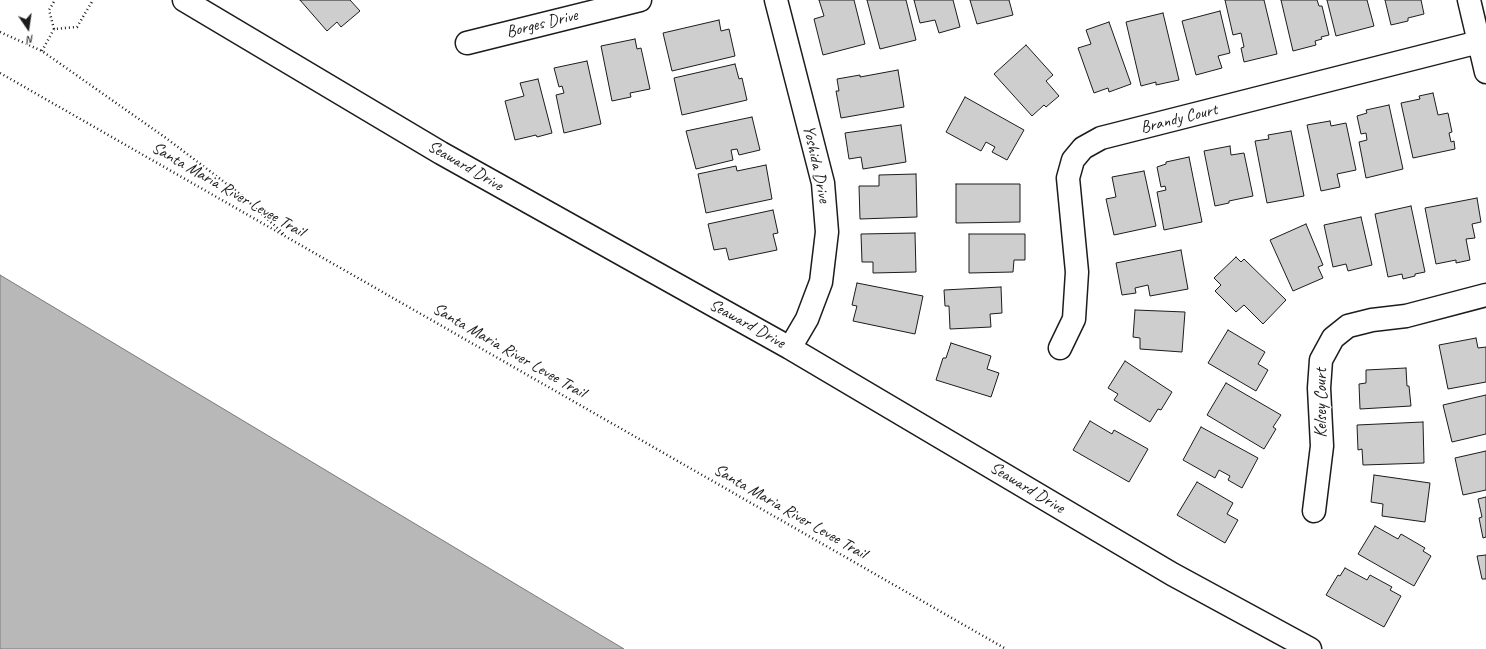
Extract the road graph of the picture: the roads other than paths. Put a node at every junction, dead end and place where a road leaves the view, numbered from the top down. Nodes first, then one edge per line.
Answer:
1 (184, 0) edge
2 (640, 0) edge
3 (776, 0) edge
4 (1469, 0) edge
5 (1479, 42) junction
6 (467, 43) dead end
7 (1486, 72) edge
8 (1486, 295) edge
9 (790, 348) junction
10 (1060, 348) dead end
11 (1314, 511) dead end
12 (1310, 649) edge

1 - 9 street, Seaward Drive
2 - 6 street, Borges Drive
3 - 9 street, Yoshida Drive
4 - 5 street
5 - 7 street
5 - 10 street, Brandy Court
8 - 11 street, Kelsey Court
9 - 12 street, Seaward Drive

